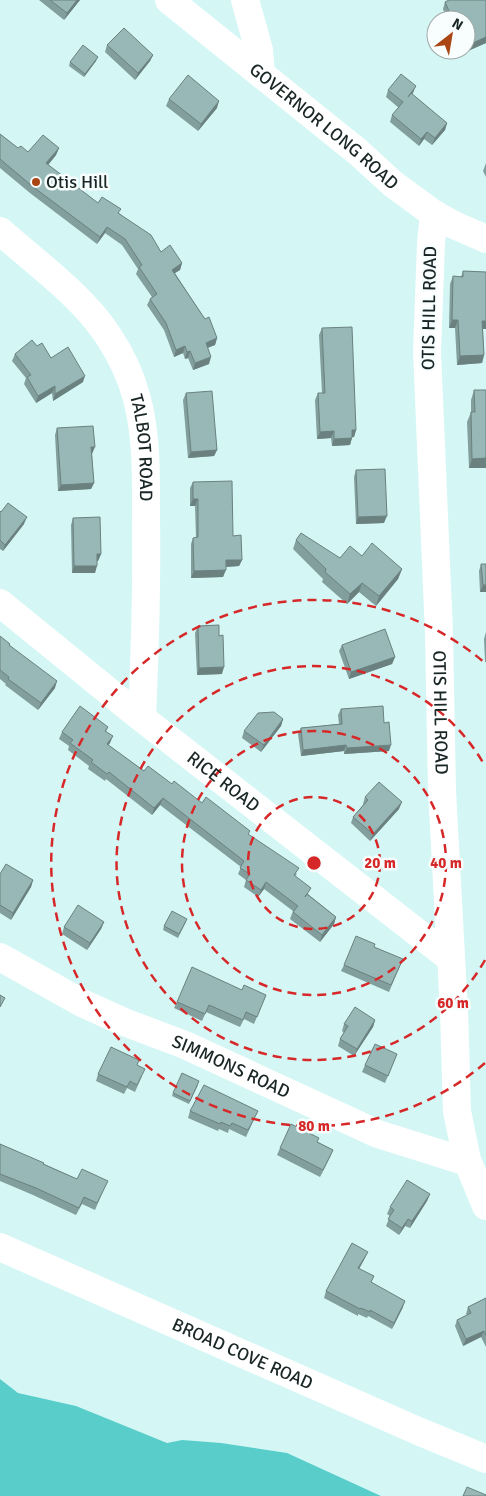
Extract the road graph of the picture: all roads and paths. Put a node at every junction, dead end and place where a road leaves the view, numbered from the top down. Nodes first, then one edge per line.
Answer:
1 (169, 0) edge
2 (245, 0) edge
3 (261, 74) junction
4 (434, 214) junction
5 (0, 231) edge
6 (486, 239) edge
7 (0, 603) edge
8 (142, 718) junction
9 (0, 957) edge
10 (450, 958) junction
11 (467, 1162) junction
12 (486, 1206) edge
13 (0, 1247) edge
14 (486, 1459) edge

1 - 3 street, GOVERNOR LONG ROAD
2 - 3 street
3 - 4 street, GOVERNOR LONG ROAD
4 - 6 street, GOVERNOR LONG ROAD
4 - 10 street, OTIS HILL ROAD
5 - 8 street, TALBOT ROAD
7 - 8 street, RICE ROAD
8 - 10 street, RICE ROAD
9 - 11 street, SIMMONS ROAD
10 - 11 street, OTIS HILL ROAD
11 - 12 street, OTIS HILL ROAD
13 - 14 street, BROAD COVE ROAD

